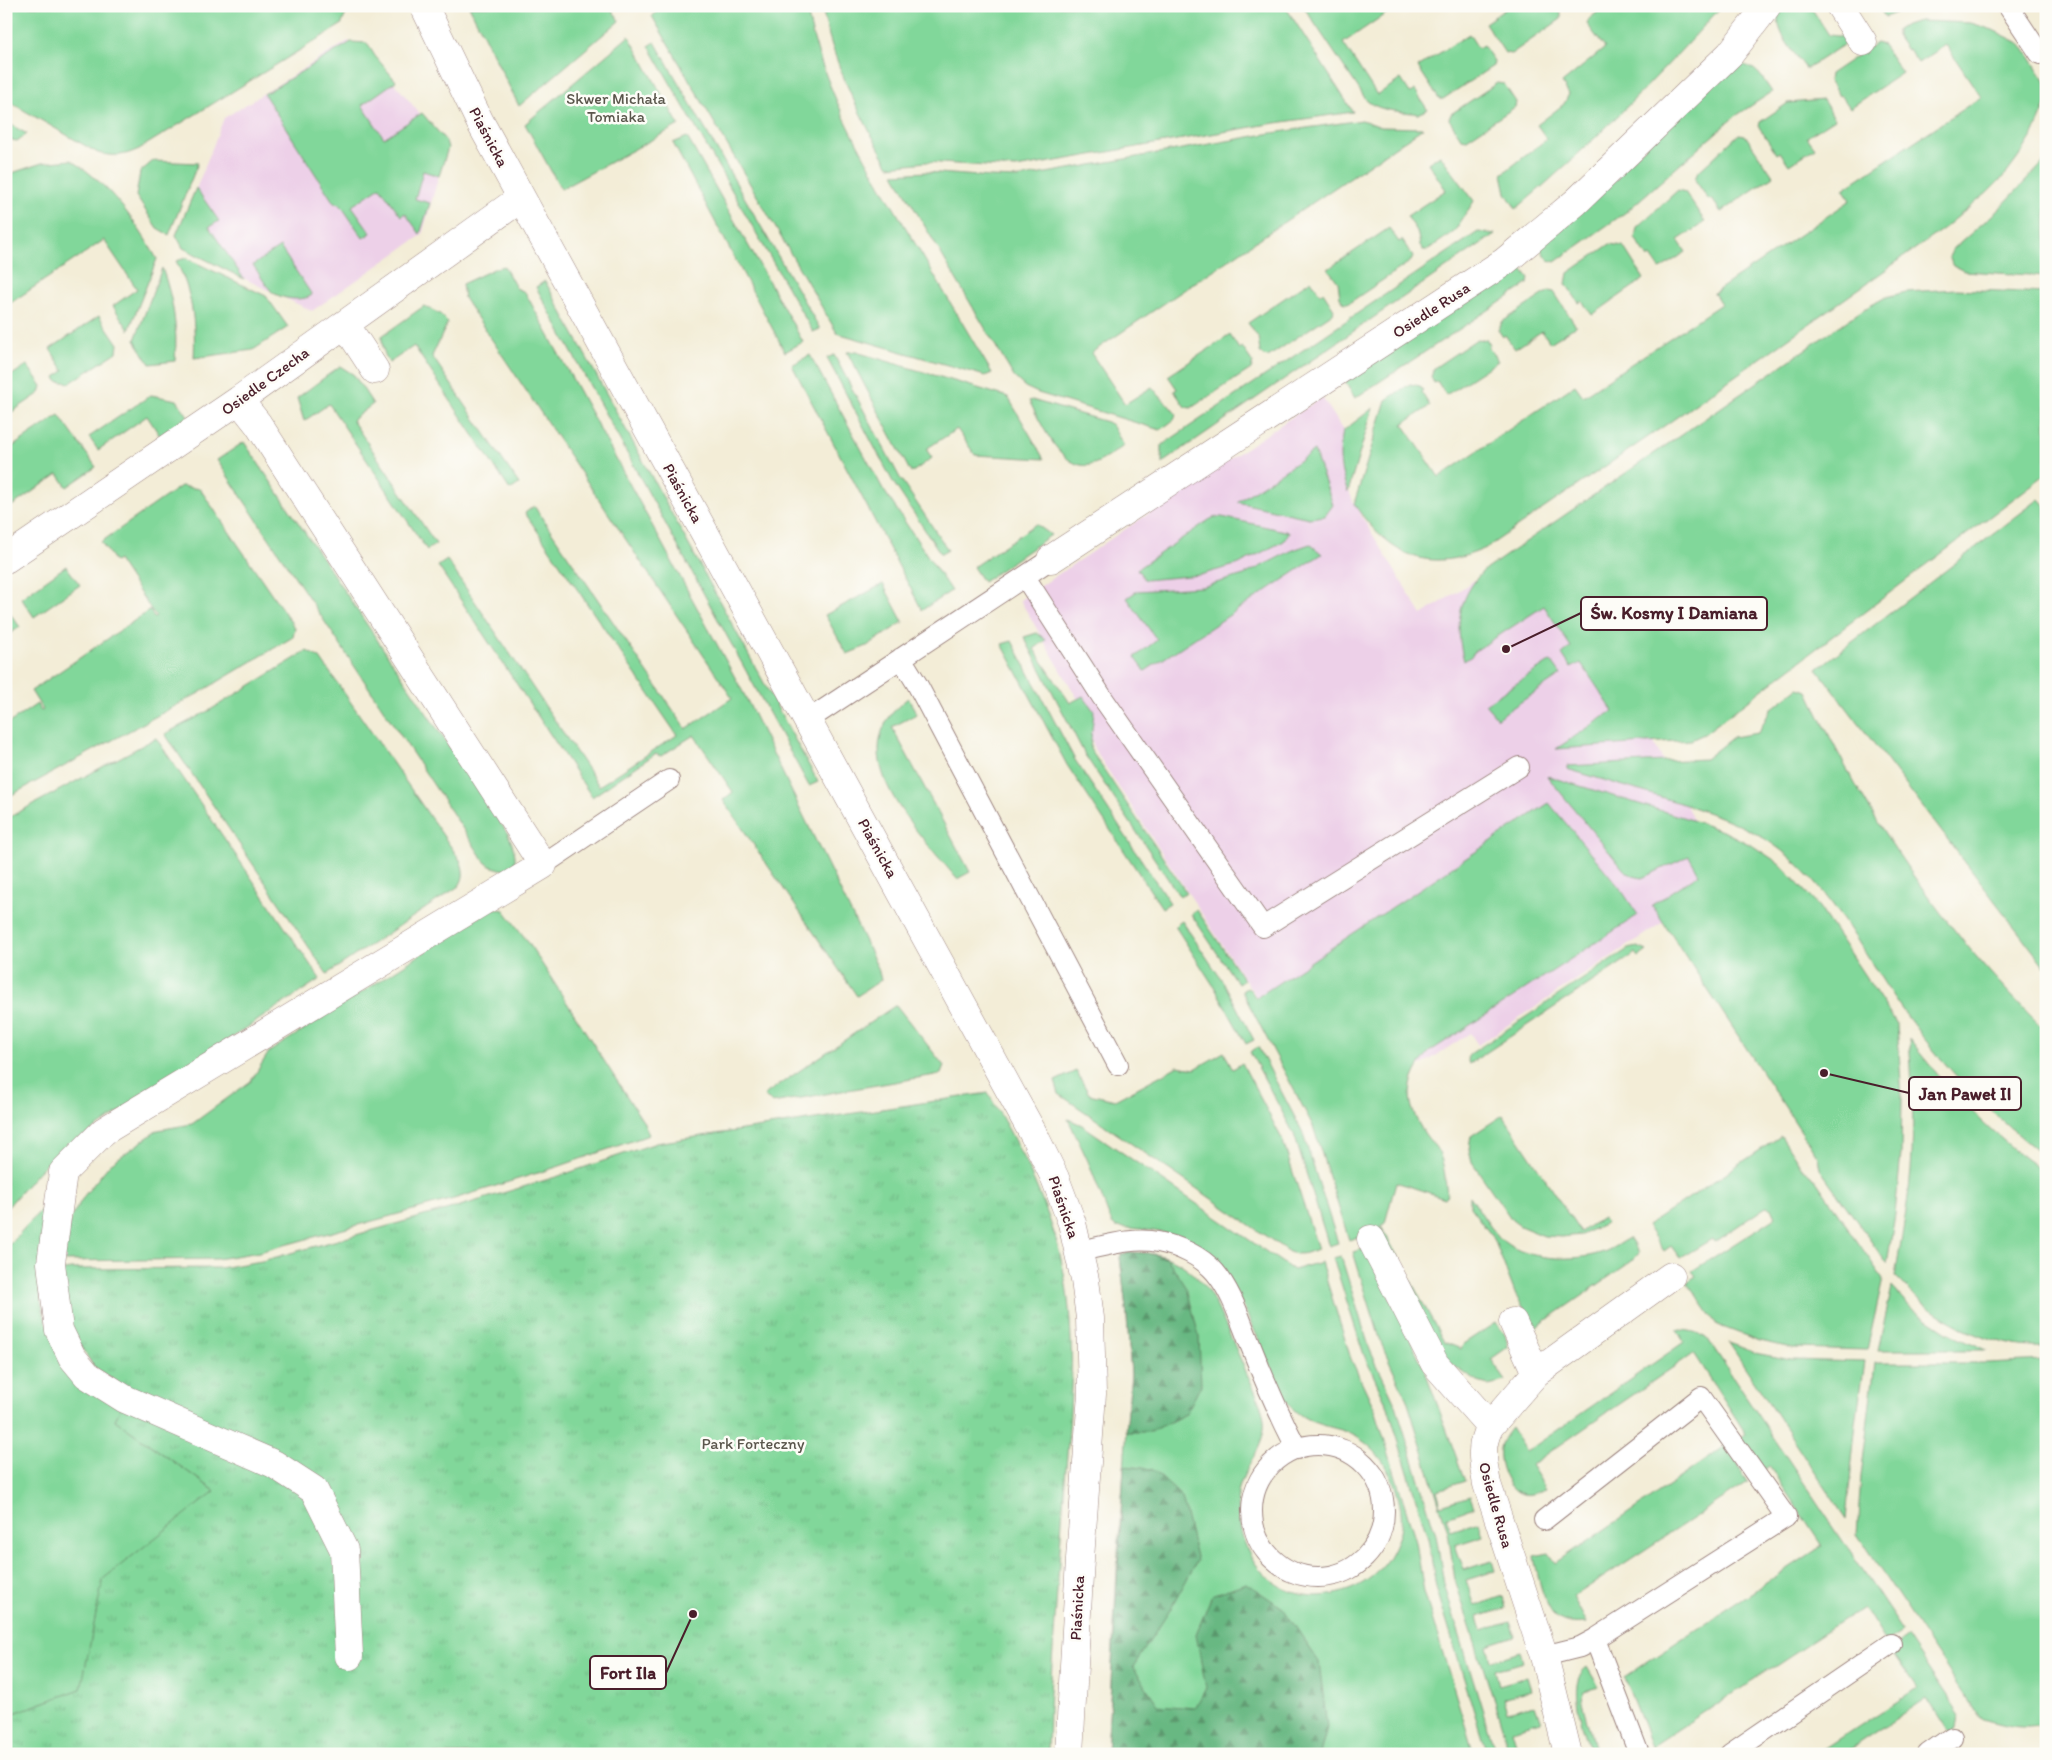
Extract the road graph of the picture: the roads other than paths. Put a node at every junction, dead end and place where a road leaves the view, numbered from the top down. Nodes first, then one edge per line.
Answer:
1 (424, 6) edge
2 (1767, 6) edge
3 (1840, 6) edge
4 (2008, 6) edge
5 (1863, 42) dead end
6 (2040, 54) dead end
7 (521, 198) junction
8 (345, 324) junction
9 (375, 370) dead end
10 (239, 400) junction
11 (6, 559) edge
12 (1052, 560) joint
13 (1025, 577) junction
14 (901, 658) junction
15 (808, 720) junction
16 (1519, 767) dead end
17 (669, 780) dead end
18 (543, 865) junction
19 (1118, 1065) dead end
20 (1371, 1239) dead end
21 (1079, 1251) junction
22 (1671, 1276) dead end
23 (1513, 1322) dead end
24 (1536, 1373) junction
25 (1490, 1426) junction
26 (1296, 1449) junction
27 (1544, 1520) dead end
28 (1595, 1639) junction
29 (1891, 1644) dead end
30 (349, 1656) dead end
31 (1544, 1656) junction
32 (1952, 1737) dead end
33 (1069, 1754) edge
34 (1568, 1754) edge
35 (1639, 1754) edge
36 (1730, 1754) edge
37 (1928, 1754) edge

1 - 7 street, Piaśnicka
2 - 12 street, Osiedle Rusa
3 - 5 street
4 - 6 lane
7 - 8 street, Osiedle Czecha
7 - 15 street, Piaśnicka
8 - 9 street
8 - 10 street, Osiedle Czecha
10 - 11 street, Osiedle Czecha
10 - 18 street
12 - 13 lane
13 - 14 lane
13 - 16 lane
14 - 15 lane
14 - 19 lane
15 - 21 street, Piaśnicka
17 - 18 lane
18 - 30 street
20 - 25 street
21 - 26 lane
21 - 33 street, Piaśnicka
22 - 24 street, Osiedle Rusa
23 - 24 street
24 - 25 street, Osiedle Rusa
25 - 31 street, Osiedle Rusa
26 - 26 lane
27 - 28 lane
28 - 31 lane
28 - 35 lane
29 - 36 lane
31 - 34 street, Osiedle Rusa
32 - 37 lane

